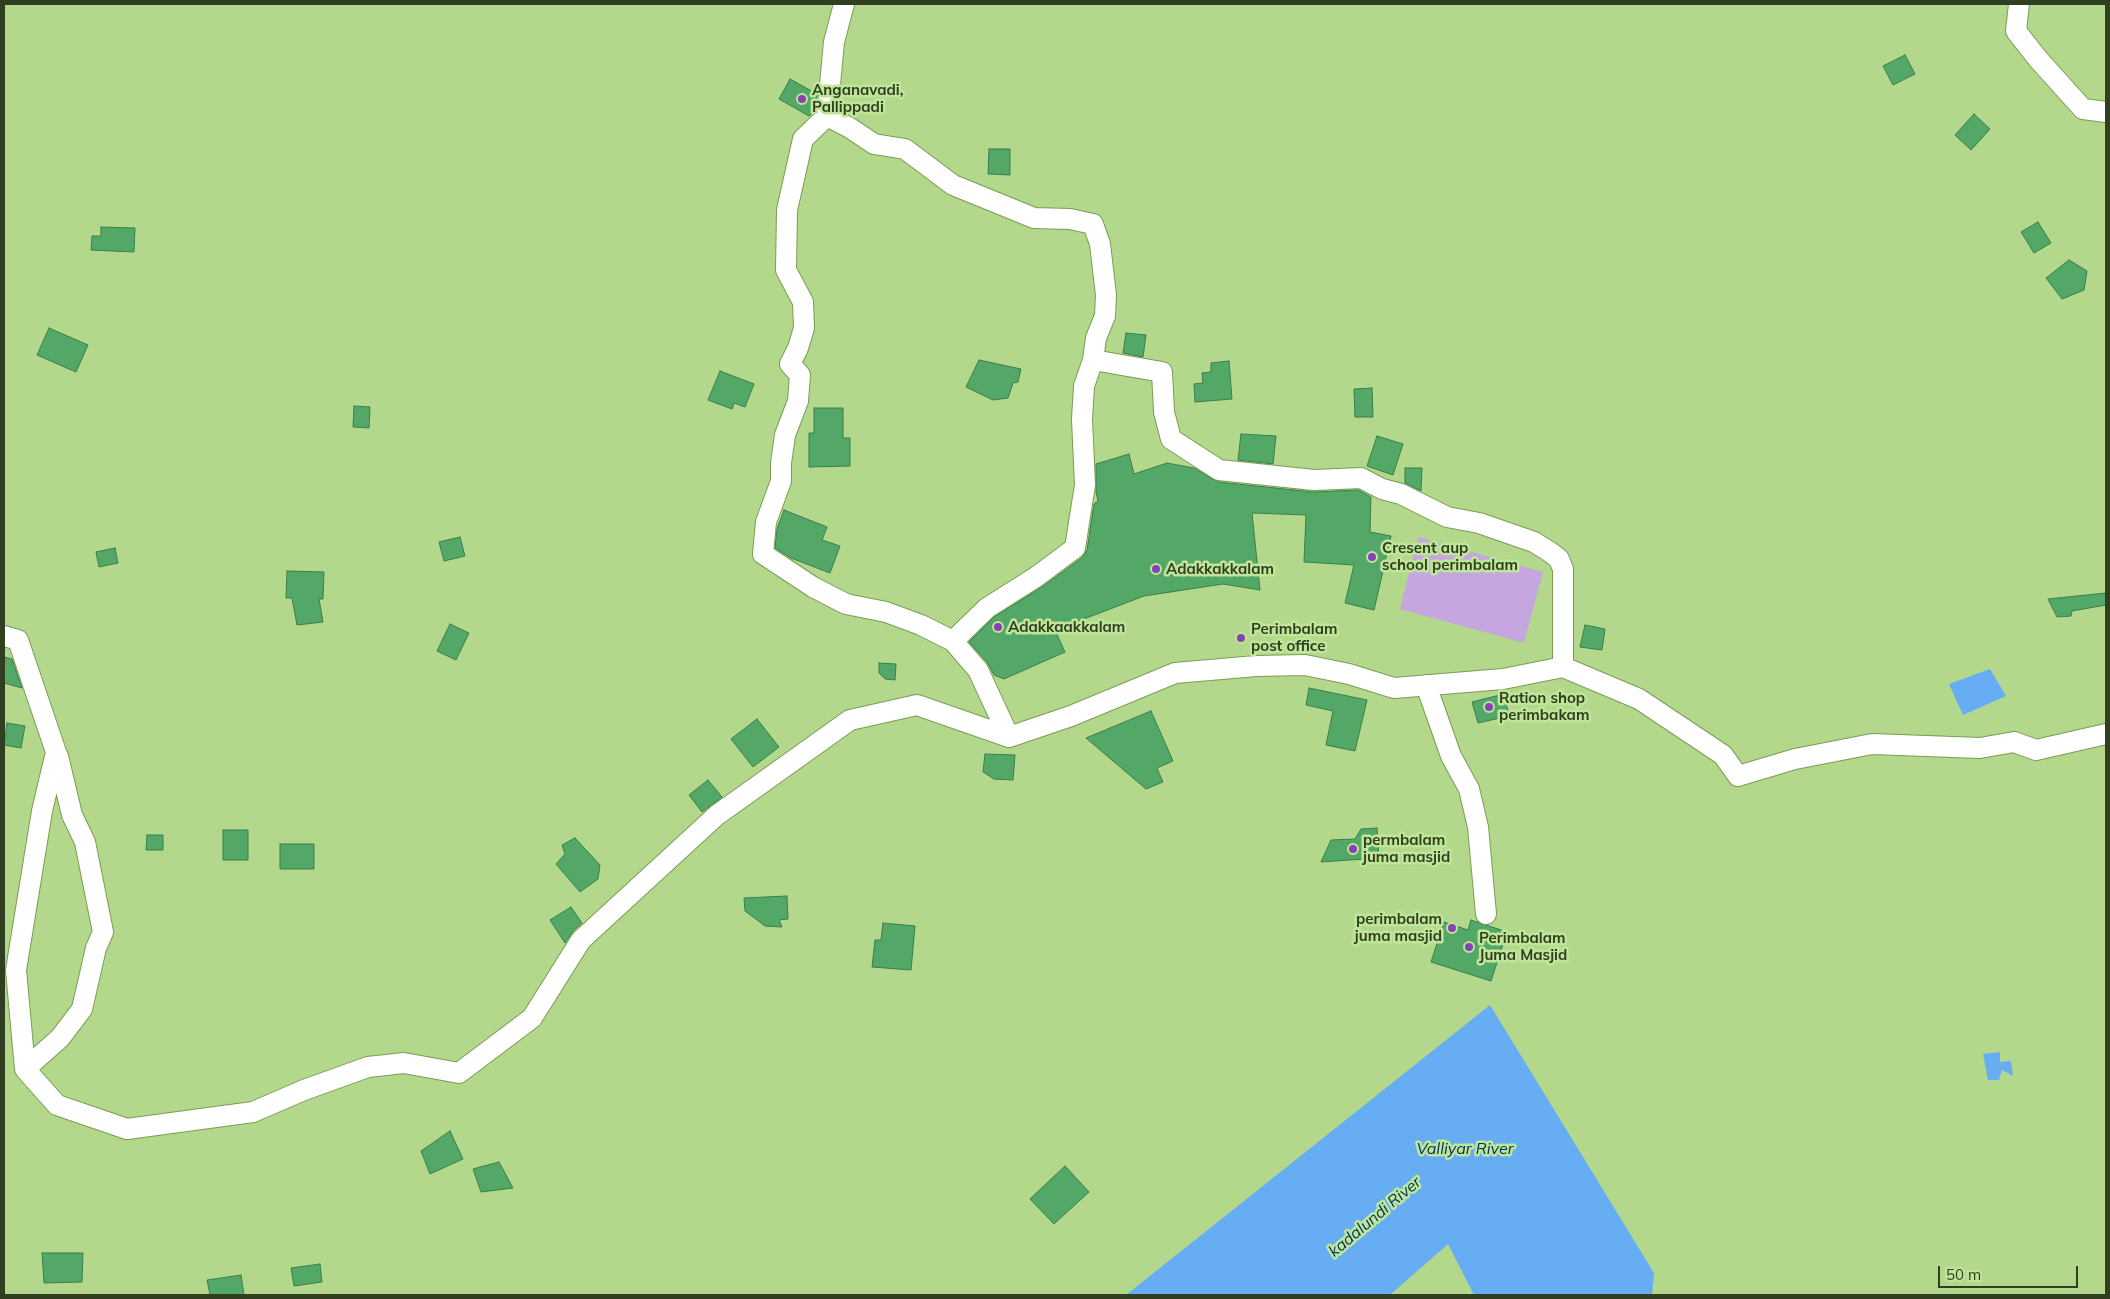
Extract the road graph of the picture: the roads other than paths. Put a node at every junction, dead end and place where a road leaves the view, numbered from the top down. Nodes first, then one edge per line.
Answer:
1 (844, 4) edge
2 (2019, 4) edge
3 (2106, 112) edge
4 (827, 116) junction
5 (1093, 360) junction
6 (4, 636) edge
7 (953, 641) junction
8 (1563, 667) junction
9 (1426, 685) junction
10 (2106, 734) edge
11 (1009, 737) junction
12 (56, 752) junction
13 (1486, 914) dead end
14 (25, 1069) junction

1 - 4 street
2 - 3 street
4 - 5 street
4 - 7 street
5 - 7 street
5 - 8 street
6 - 12 street
7 - 11 street
8 - 9 street
8 - 10 street
9 - 11 street
9 - 13 street
11 - 14 street
12 - 14 street
12 - 14 street

